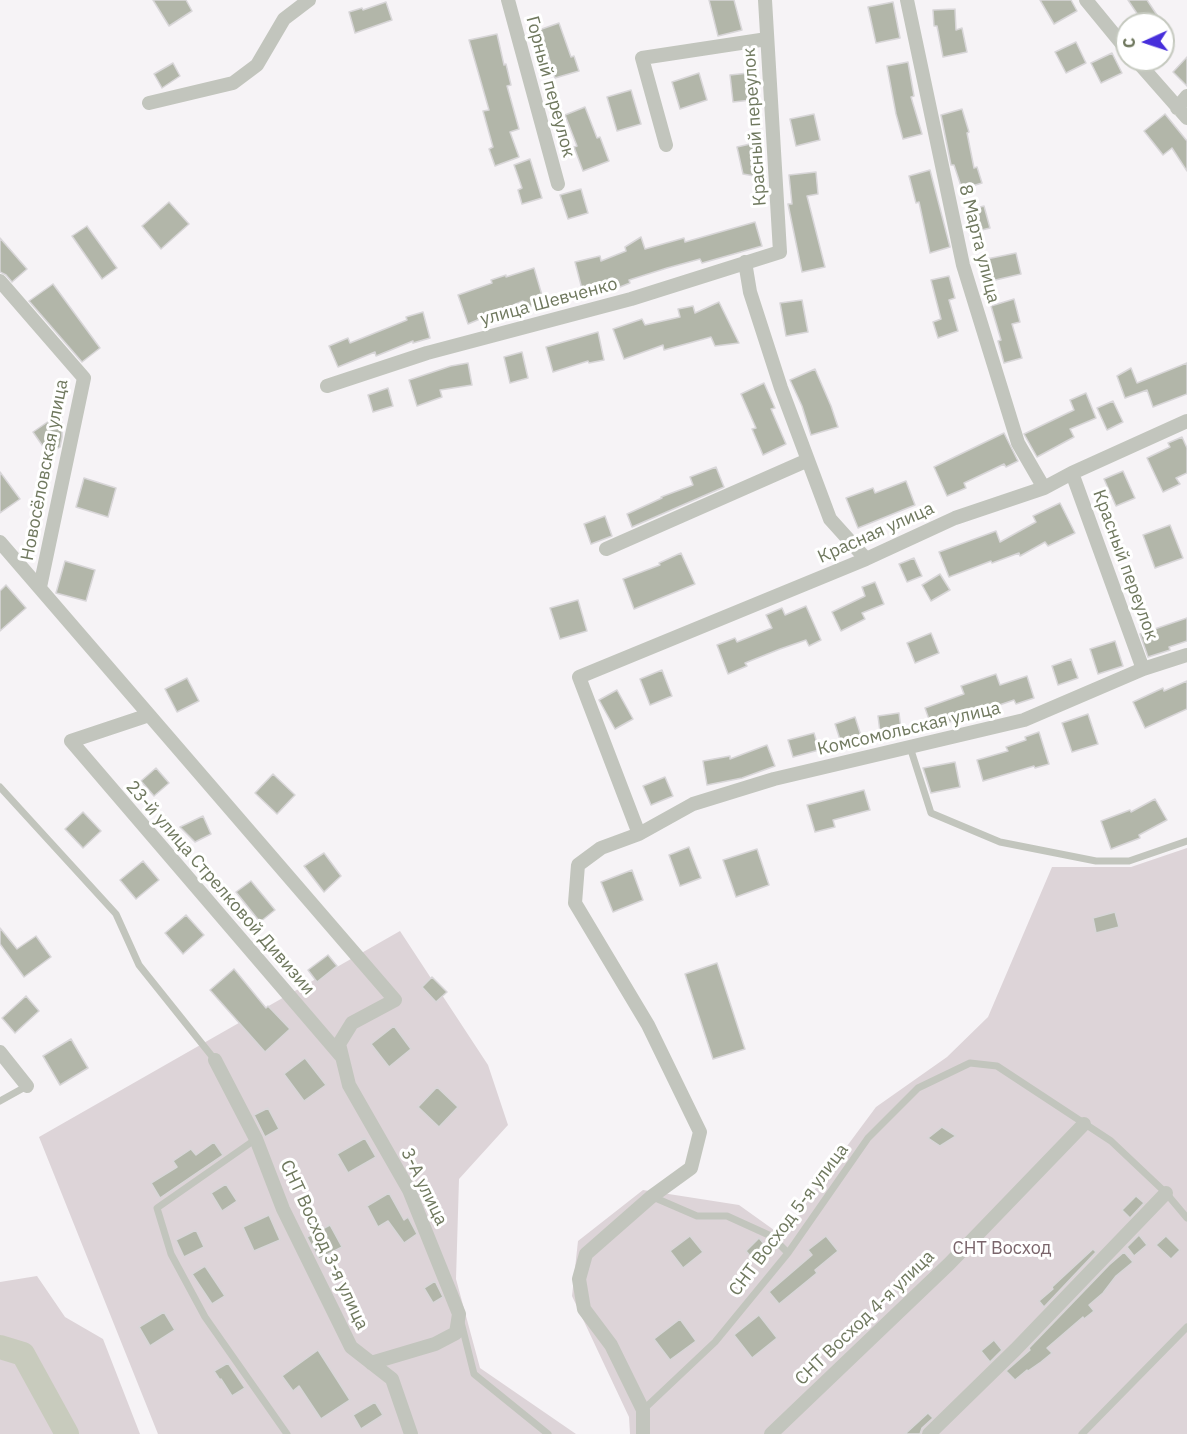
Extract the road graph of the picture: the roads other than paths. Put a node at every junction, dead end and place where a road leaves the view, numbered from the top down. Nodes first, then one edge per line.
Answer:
1 (309, 0) edge
2 (508, 0) edge
3 (765, 0) edge
4 (908, 0) edge
5 (1086, 0) edge
6 (1115, 35) edge
7 (767, 39) junction
8 (1146, 72) edge
9 (1187, 96) edge
10 (149, 103) dead end
11 (1182, 113) edge
12 (666, 145) dead end
13 (558, 184) dead end
14 (780, 252) joint
15 (745, 262) junction
16 (0, 281) edge
17 (327, 386) dead end
18 (1187, 421) edge
19 (808, 460) junction
20 (1072, 473) junction
21 (1044, 488) junction
22 (0, 542) edge
23 (606, 549) dead end
24 (866, 559) junction
25 (40, 587) junction
26 (1187, 655) edge
27 (1143, 669) junction
28 (149, 715) junction
29 (910, 747) junction
30 (0, 787) edge
31 (639, 834) junction
32 (1187, 841) edge
33 (0, 1052) edge
34 (342, 1057) junction
35 (215, 1060) joint
36 (27, 1086) joint
37 (0, 1101) edge
38 (1084, 1124) junction
39 (256, 1139) junction
40 (1166, 1193) junction
41 (651, 1197) junction
42 (1187, 1218) edge
43 (788, 1253) junction
44 (459, 1314) junction
45 (1187, 1327) edge
46 (372, 1363) junction
47 (643, 1410) junction
48 (287, 1434) edge
49 (411, 1434) edge
50 (548, 1434) edge
51 (643, 1434) edge
52 (771, 1434) edge
53 (929, 1434) edge
54 (1082, 1434) edge

1 - 10 street
2 - 13 street, Горный переулок
3 - 7 street, Красный переулок
4 - 21 street, 8 Марта улица
5 - 6 street
7 - 12 street
7 - 14 street, Красный переулок
8 - 11 street
9 - 11 street
14 - 15 street, улица Шевченко
15 - 17 street, улица Шевченко
15 - 19 street
16 - 25 street, Новосёловская улица
18 - 20 street, Красная улица
19 - 23 street
19 - 24 street
20 - 21 street, Красная улица
20 - 27 street, Красный переулок
21 - 24 street, Красная улица
22 - 25 street
24 - 31 street, Красная улица
25 - 28 street
26 - 27 street, Комсомольская улица
27 - 29 street, Комсомольская улица
28 - 34 street, 3-А улица
28 - 34 street, 23-й улица Стрелковой Дивизии
29 - 31 street, Комсомольская улица
29 - 32 lane
30 - 35 lane
31 - 41 street, Комсомольская улица
33 - 36 street
34 - 44 street, 3-А улица
35 - 39 street, СНТ Восход 3-я улица
36 - 37 lane
38 - 40 lane
38 - 43 lane, СНТ Восход 5-я улица
38 - 52 street, СНТ Восход 4-я улица
39 - 46 street, СНТ Восход 3-я улица
39 - 48 lane
40 - 42 lane
40 - 53 street
41 - 43 lane
41 - 47 street
43 - 47 lane, СНТ Восход 5-я улица
44 - 46 street
44 - 50 lane
45 - 54 lane
46 - 49 street, СНТ Восход 3-я улица
47 - 51 street

